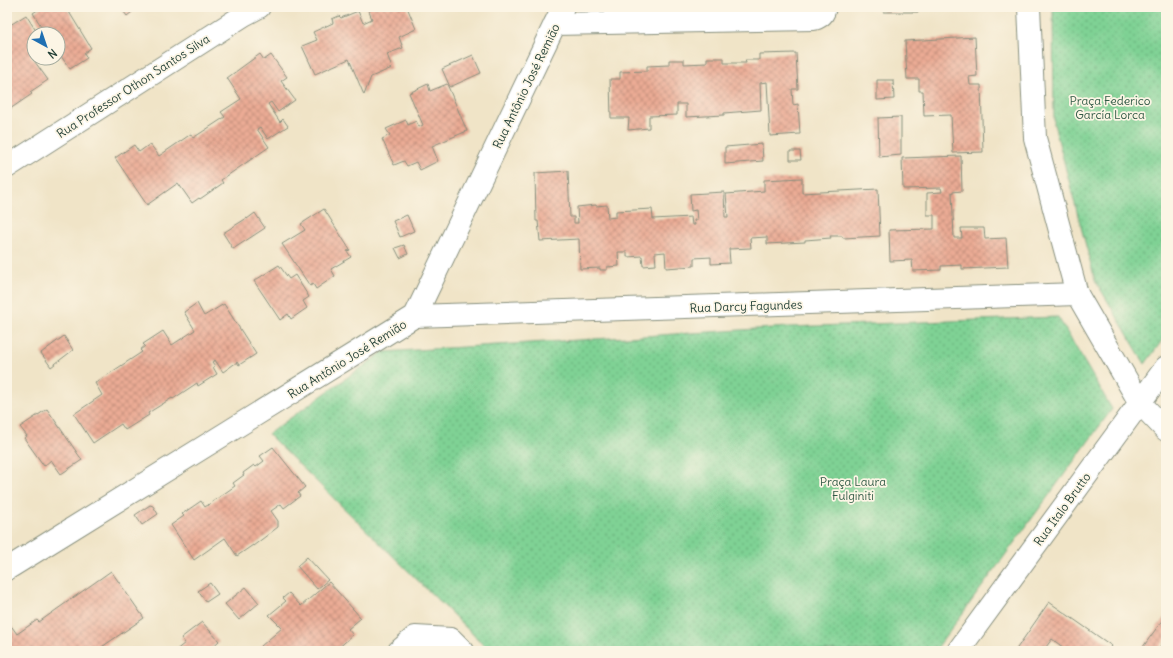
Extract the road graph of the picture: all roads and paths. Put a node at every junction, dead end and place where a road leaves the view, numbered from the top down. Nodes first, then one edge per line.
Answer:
1 (825, 7) edge
2 (1029, 7) edge
3 (248, 10) edge
4 (559, 16) edge
5 (7, 167) edge
6 (1077, 294) junction
7 (415, 316) junction
8 (1166, 367) edge
9 (1140, 403) junction
10 (1166, 430) edge
11 (7, 569) edge
12 (400, 651) edge
13 (463, 651) edge
14 (958, 651) edge

1 - 4 street
2 - 6 street
3 - 5 street, Rua Professor Othon Santos Silva
4 - 7 street, Rua Antônio José Remião
6 - 7 street, Rua Darcy Fagundes
6 - 9 street
7 - 11 street, Rua Antônio José Remião
8 - 9 street, Rua Italo Brutto
9 - 10 street
9 - 14 street, Rua Italo Brutto
12 - 13 street

